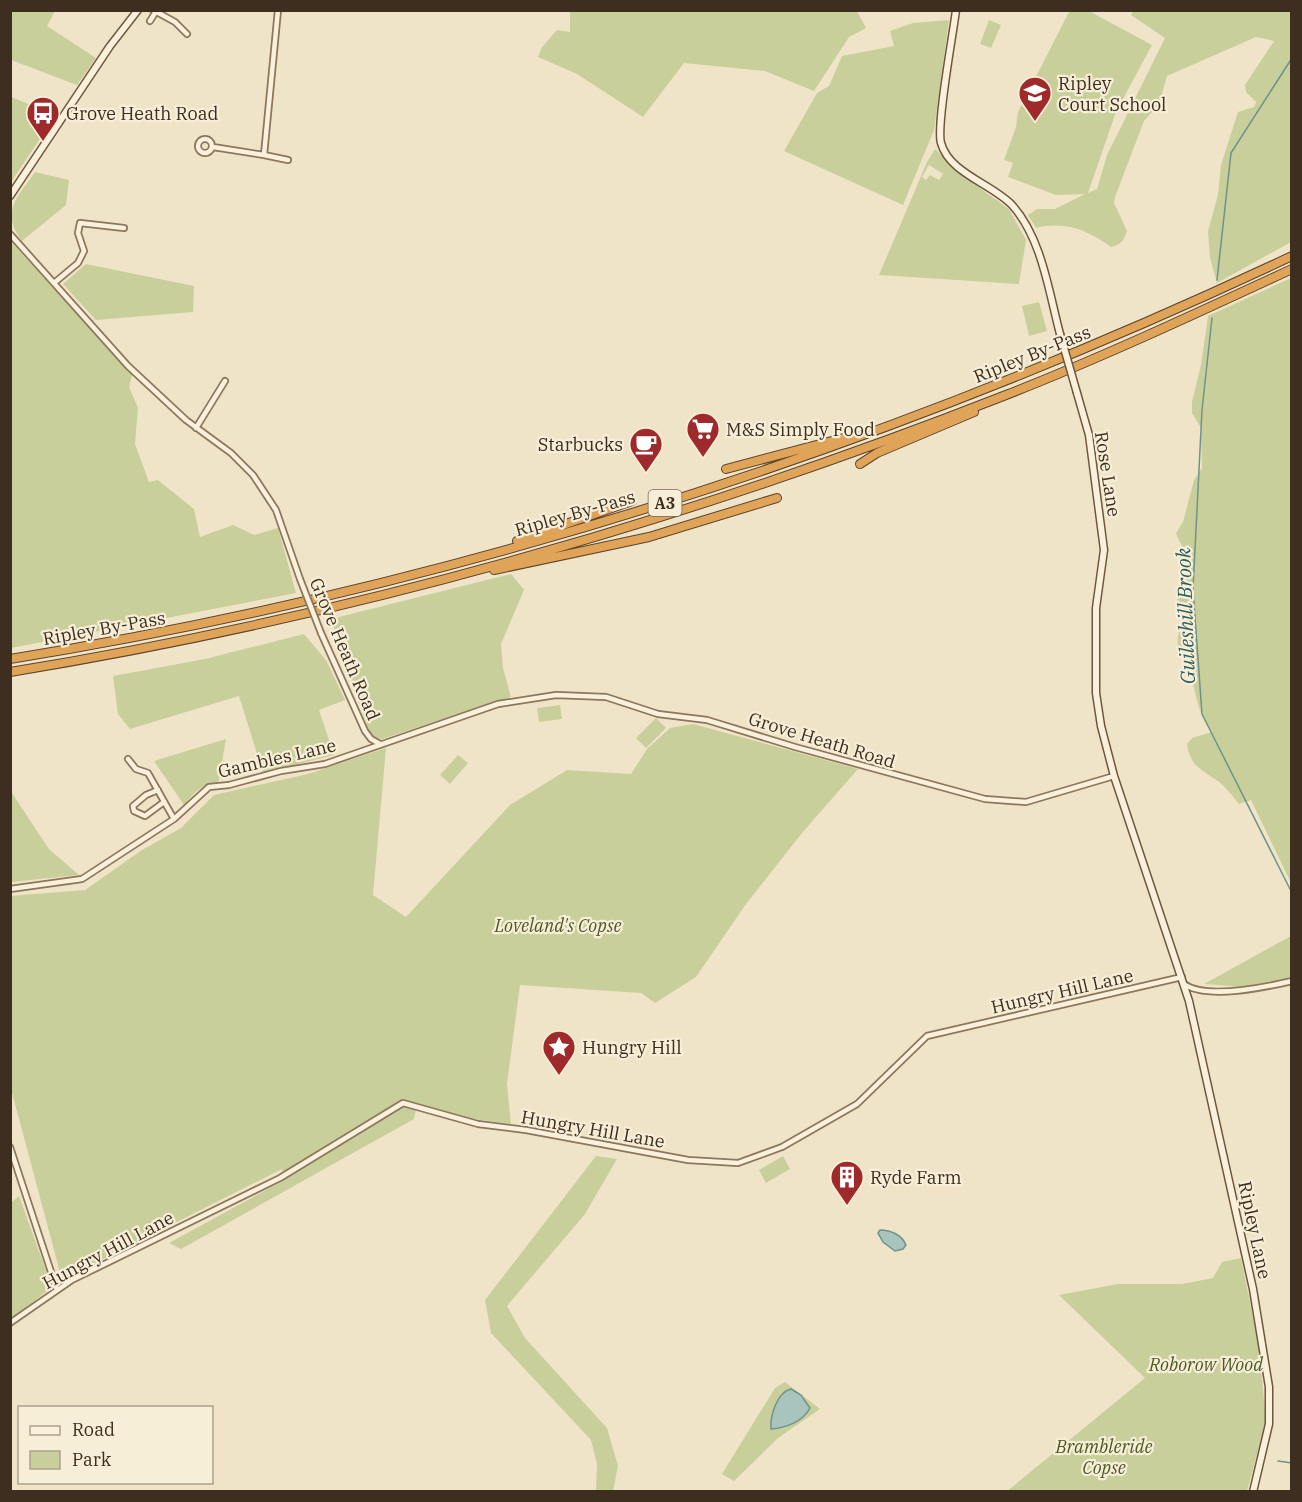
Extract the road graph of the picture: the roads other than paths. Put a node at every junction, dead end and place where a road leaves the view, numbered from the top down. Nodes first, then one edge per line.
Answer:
1 (138, 10) edge
2 (278, 10) edge
3 (956, 10) edge
4 (154, 12) edge
5 (150, 21) dead end
6 (187, 34) dead end
7 (213, 147) dead end
8 (264, 155) junction
9 (288, 160) dead end
10 (10, 196) edge
11 (124, 228) dead end
12 (10, 234) edge
13 (1292, 256) edge
14 (1292, 269) edge
15 (54, 283) junction
16 (225, 381) dead end
17 (1010, 393) junction
18 (920, 415) junction
19 (196, 428) junction
20 (860, 464) dead end
21 (726, 469) dead end
22 (777, 498) dead end
23 (633, 501) dead end
24 (425, 571) junction
25 (426, 584) junction
26 (10, 659) edge
27 (10, 672) edge
28 (365, 731) junction
29 (380, 744) junction
30 (364, 749) junction
31 (129, 759) dead end
32 (1114, 777) junction
33 (158, 790) junction
34 (164, 802) junction
35 (174, 819) junction
36 (10, 889) edge
37 (1183, 980) junction
38 (1292, 981) edge
39 (1198, 989) junction
40 (1189, 1001) junction
41 (10, 1147) edge
42 (57, 1290) junction
43 (10, 1323) edge
44 (1253, 1491) edge

1 - 10 street
2 - 8 street
3 - 32 street, Rose Lane, bridge
4 - 5 street
4 - 6 street
7 - 8 street
8 - 9 street
11 - 15 street
12 - 15 street, Grove Heath Road
13 - 18 highway, Ripley By-Pass / A3
14 - 17 highway, Ripley By-Pass / A3
15 - 19 street, Grove Heath Road
16 - 19 street
17 - 20 highway
17 - 25 highway, Ripley By-Pass / A3
18 - 21 highway
18 - 24 highway, Ripley By-Pass / A3
19 - 28 street, Grove Heath Road, bridge
22 - 25 highway
23 - 24 highway
24 - 26 highway, Ripley By-Pass / A3
25 - 27 highway, Ripley By-Pass / A3
28 - 29 street, Grove Heath Road
28 - 30 street, Gambles Lane
29 - 30 street, Gambles Lane
29 - 32 street, Grove Heath Road
30 - 35 street, Gambles Lane
31 - 33 street
32 - 37 street, Rose Lane
33 - 34 street
33 - 34 street
34 - 35 street
35 - 36 street, Gambles Lane
37 - 39 street
37 - 40 street, Ripley Lane
37 - 42 street, Hungry Hill Lane
38 - 39 street
39 - 40 street
40 - 44 street, Ripley Lane
41 - 42 street
42 - 43 street, Hungry Hill Lane

